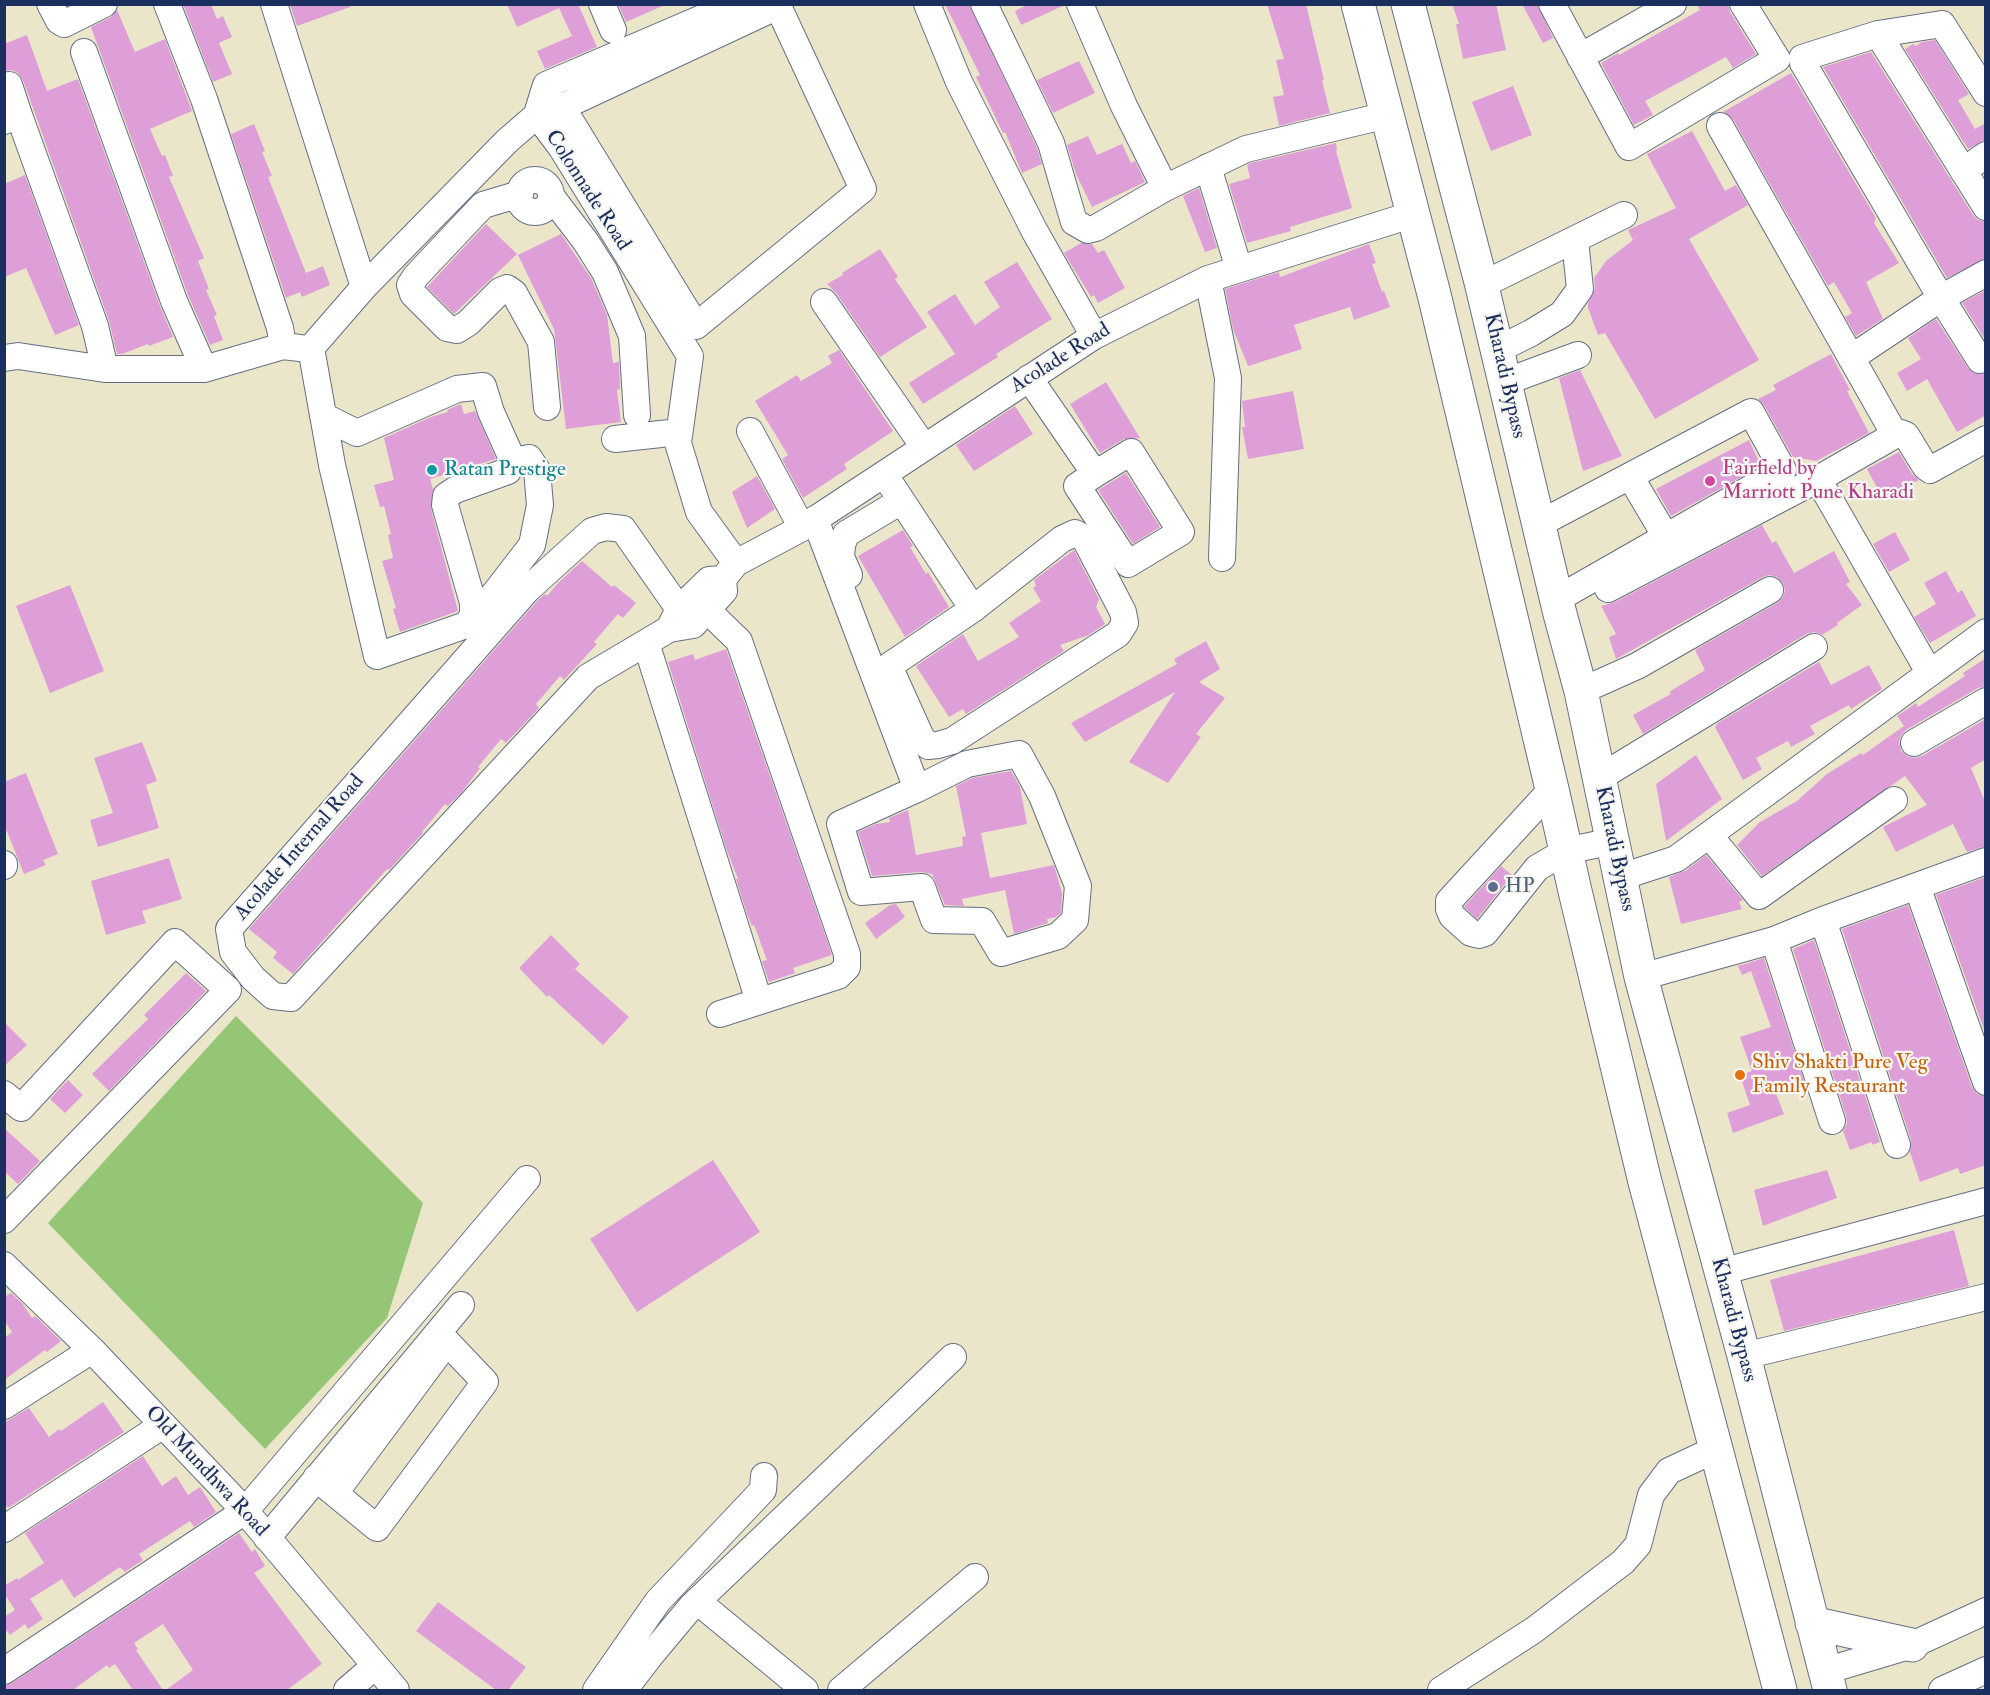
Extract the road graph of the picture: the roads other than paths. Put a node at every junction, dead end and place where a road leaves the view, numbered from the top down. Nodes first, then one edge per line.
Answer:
1 (50, 4) edge
2 (104, 4) edge
3 (167, 4) edge
4 (274, 4) edge
5 (602, 4) edge
6 (927, 4) edge
7 (984, 4) edge
8 (1080, 4) edge
9 (1358, 4) edge
10 (1408, 4) edge
11 (1552, 4) edge
12 (1673, 4) edge
13 (1743, 4) edge
14 (731, 5) edge
15 (613, 30) dead end
16 (1878, 34) junction
17 (84, 52) dead end
18 (1580, 57) junction
19 (9, 85) dead end
20 (1986, 93) edge
21 (547, 107) junction
22 (1387, 115) junction
23 (12, 119) edge
24 (1720, 126) dead end
25 (561, 147) junction
26 (1986, 155) edge
27 (1208, 167) junction
28 (1963, 171) junction
29 (1165, 188) junction
30 (537, 190) junction
31 (1986, 207) edge
32 (1414, 214) junction
33 (1624, 216) dead end
34 (1575, 240) junction
35 (1239, 269) junction
36 (1986, 273) edge
37 (1208, 279) junction
38 (1482, 285) junction
39 (364, 287) junction
40 (1941, 298) junction
41 (824, 302) dead end
42 (1094, 336) junction
43 (283, 346) junction
44 (311, 348) junction
45 (1497, 350) junction
46 (1578, 355) dead end
47 (4, 358) edge
48 (1851, 358) junction
49 (1980, 360) dead end
50 (105, 369) junction
51 (204, 369) junction
52 (1029, 378) junction
53 (1505, 382) junction
54 (547, 407) dead end
55 (637, 415) dead end
56 (323, 416) junction
57 (750, 431) dead end
58 (679, 432) junction
59 (1895, 435) junction
60 (615, 439) dead end
61 (1986, 440) edge
62 (924, 447) junction
63 (513, 460) junction
64 (884, 474) junction
65 (1095, 474) dead end
66 (1630, 476) junction
67 (1818, 479) junction
68 (902, 501) junction
69 (808, 523) junction
70 (1539, 524) junction
71 (1666, 537) junction
72 (1222, 558) dead end
73 (729, 571) junction
74 (1770, 590) dead end
75 (1558, 606) junction
76 (973, 609) junction
77 (473, 616) junction
78 (687, 618) junction
79 (1986, 632) edge
80 (646, 643) junction
81 (1814, 647) dead end
82 (889, 666) junction
83 (1929, 672) junction
84 (1581, 692) junction
85 (1986, 701) edge
86 (1914, 743) dead end
87 (1599, 778) junction
88 (917, 789) junction
89 (1552, 789) junction
90 (1894, 800) dead end
91 (1708, 835) junction
92 (1613, 841) junction
93 (1566, 851) junction
94 (1986, 861) edge
95 (1621, 877) junction
96 (1917, 886) junction
97 (1823, 920) junction
98 (1774, 940) junction
99 (1641, 977) junction
100 (759, 1001) junction
101 (720, 1014) dead end
102 (1986, 1082) edge
103 (4, 1094) edge
104 (1832, 1121) dead end
105 (1897, 1145) dead end
106 (527, 1179) dead end
107 (1986, 1201) edge
108 (4, 1220) edge
109 (1721, 1272) junction
110 (9, 1278) edge
111 (1986, 1297) edge
112 (461, 1305) dead end
113 (92, 1350) junction
114 (1744, 1356) junction
115 (953, 1358) dead end
116 (4, 1406) edge
117 (163, 1425) junction
118 (1716, 1449) junction
119 (764, 1476) dead end
120 (325, 1486) junction
121 (246, 1511) junction
122 (4, 1529) edge
123 (267, 1538) junction
124 (975, 1577) dead end
125 (697, 1601) junction
126 (1986, 1611) edge
127 (1812, 1623) junction
128 (1912, 1645) junction
129 (375, 1666) junction
130 (1986, 1670) edge
131 (4, 1671) edge
132 (1828, 1681) edge
133 (347, 1690) edge
134 (396, 1690) edge
135 (596, 1690) edge
136 (624, 1690) edge
137 (805, 1690) edge
138 (841, 1690) edge
139 (1441, 1690) edge
140 (1780, 1690) edge
141 (1942, 1690) edge

1 - 2 street
3 - 43 street
4 - 39 street
5 - 15 street
6 - 42 street
7 - 29 street
8 - 29 street
9 - 22 highway
10 - 38 highway, Kharadi Bypass
11 - 18 street
12 - 18 street
13 - 18 street
14 - 21 street
16 - 20 street
16 - 28 street
16 - 40 street
17 - 51 street
19 - 23 street
21 - 21 street
21 - 25 street, Colonnade Road
21 - 39 street, Colonnade Road
22 - 27 street
22 - 32 highway
23 - 50 street
24 - 48 street
25 - 30 street
25 - 58 street, Colonnade Road
26 - 28 street
27 - 29 street
27 - 35 street
28 - 31 street
30 - 54 street
30 - 55 street
32 - 35 street, Acolade Road
32 - 89 highway
33 - 34 street
34 - 38 street
34 - 45 street
35 - 37 street, Acolade Road
36 - 40 street
37 - 42 street, Acolade Road
37 - 72 street
38 - 45 highway, Kharadi Bypass
39 - 44 street, Colonnade Road
40 - 48 street
40 - 49 street
41 - 62 street
42 - 52 street, Acolade Road
43 - 44 street
43 - 51 street
44 - 56 street
45 - 53 highway, Kharadi Bypass
46 - 53 street
47 - 50 street
48 - 59 street
50 - 51 street
52 - 62 street, Acolade Road
52 - 65 street
53 - 70 highway, Kharadi Bypass
56 - 63 street
56 - 77 street
57 - 69 street
58 - 60 street
58 - 73 street, Colonnade Road
59 - 61 street
59 - 67 street
62 - 64 street, Acolade Road
63 - 77 street
63 - 77 street
64 - 68 street
64 - 69 street, Acolade Road
66 - 70 street
66 - 71 street
66 - 71 street
67 - 75 street
67 - 83 street
68 - 76 street
68 - 82 street
69 - 73 street, Acolade Road
69 - 88 street
70 - 75 highway, Kharadi Bypass
71 - 75 street
73 - 78 street, Acolade Internal Road
74 - 84 street
75 - 84 highway, Kharadi Bypass
76 - 82 street
76 - 82 street
78 - 80 street, Acolade Internal Road
78 - 80 street, Acolade Internal Road
78 - 100 street
79 - 83 street
80 - 100 street
81 - 87 street
83 - 91 street
84 - 87 highway, Kharadi Bypass
85 - 86 street
87 - 92 highway, Kharadi Bypass
88 - 88 street
89 - 93 highway
89 - 93 street
90 - 91 street
91 - 95 street
92 - 93 street
92 - 95 highway, Kharadi Bypass
93 - 118 highway
94 - 96 street
95 - 99 highway, Kharadi Bypass
96 - 97 street
96 - 102 street
97 - 98 street
97 - 105 street
98 - 99 street
98 - 104 street
99 - 109 highway, Kharadi Bypass
100 - 101 street
103 - 108 street
106 - 121 street
107 - 109 street
109 - 114 highway, Kharadi Bypass
110 - 113 street, Old Mundhwa Road
111 - 114 street
112 - 120 street
113 - 116 street
113 - 117 street, Old Mundhwa Road
114 - 127 highway, Kharadi Bypass
115 - 125 street
117 - 121 street, Old Mundhwa Road
117 - 122 street
118 - 139 street
118 - 140 highway
119 - 135 street
120 - 120 street
120 - 123 street
121 - 123 street, Old Mundhwa Road
121 - 131 street
123 - 129 street, Old Mundhwa Road
124 - 138 street
125 - 136 street
125 - 137 street
126 - 128 street
127 - 128 highway
127 - 132 highway, Kharadi Bypass
128 - 132 street
129 - 133 street
129 - 134 street, Old Mundhwa Road
130 - 141 street

